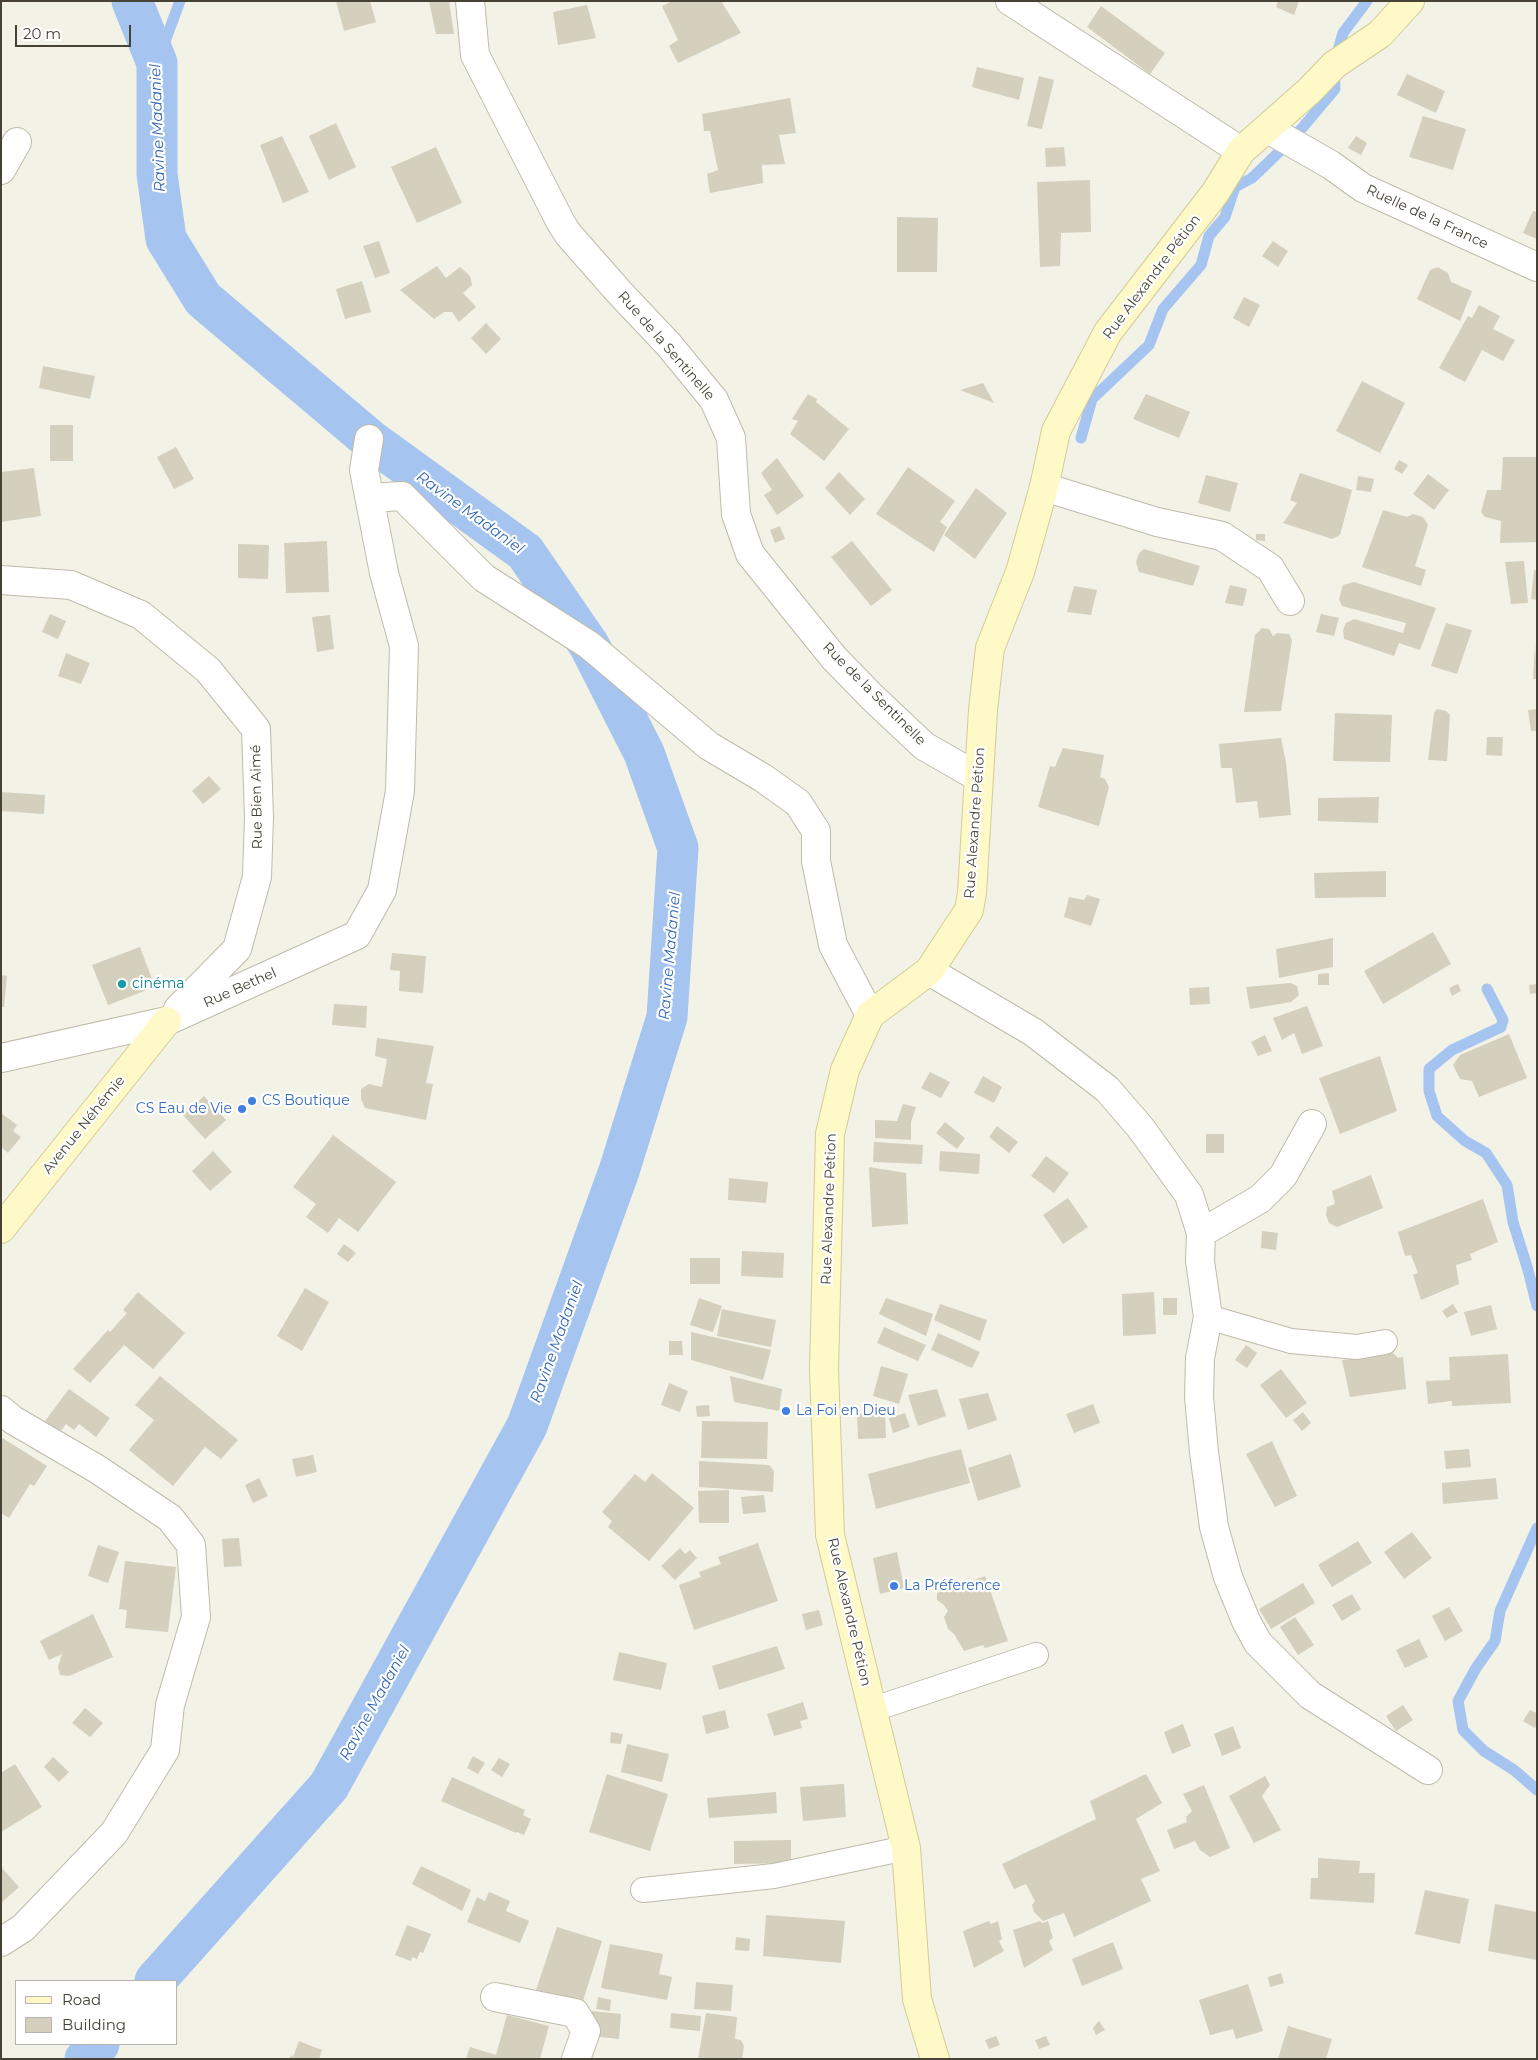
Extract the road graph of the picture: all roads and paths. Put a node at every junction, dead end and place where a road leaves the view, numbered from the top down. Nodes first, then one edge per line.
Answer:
1 (470, 1) edge
2 (1010, 1) edge
3 (1410, 1) edge
4 (1268, 129) junction
5 (17, 142) dead end
6 (1241, 151) junction
7 (1, 170) edge
8 (1537, 268) edge
9 (369, 439) dead end
10 (1044, 487) junction
11 (371, 498) junction
12 (1, 580) edge
13 (1290, 601) dead end
14 (978, 777) junction
15 (929, 971) junction
16 (870, 1015) junction
17 (166, 1021) junction
18 (1, 1058) edge
19 (1312, 1124) dead end
20 (1, 1229) edge
21 (1202, 1233) junction
22 (1208, 1317) junction
23 (1385, 1342) dead end
24 (1, 1410) edge
25 (1036, 1655) dead end
26 (871, 1710) junction
27 (1428, 1770) dead end
28 (906, 1848) junction
29 (643, 1890) dead end
30 (1, 1942) edge
31 (495, 1997) dead end
32 (576, 2059) edge
33 (935, 2059) edge

1 - 14 street, Rue de la Sentinelle
2 - 6 street
3 - 4 street, Rue Alexandre Pétion
4 - 6 street, Rue Alexandre Pétion
4 - 8 street, Ruelle de la France
5 - 7 street
6 - 10 street, Rue Alexandre Pétion
9 - 11 street, Rue Bethel
10 - 13 street
10 - 14 street, Rue Alexandre Pétion
11 - 16 street
11 - 17 street, Rue Bethel
12 - 17 street, Rue Bien Aimé
14 - 15 street, Rue Alexandre Pétion
15 - 16 street, Rue Alexandre Pétion
15 - 21 street
16 - 26 street, Rue Alexandre Pétion
17 - 18 street, Rue Bethel
17 - 20 street, Avenue Néhémie
19 - 21 street
21 - 22 street
22 - 23 lane
22 - 27 street
24 - 30 street
25 - 26 lane
26 - 28 street, Rue Alexandre Pétion
28 - 29 lane
28 - 33 street, Rue Alexandre Pétion
31 - 32 street

